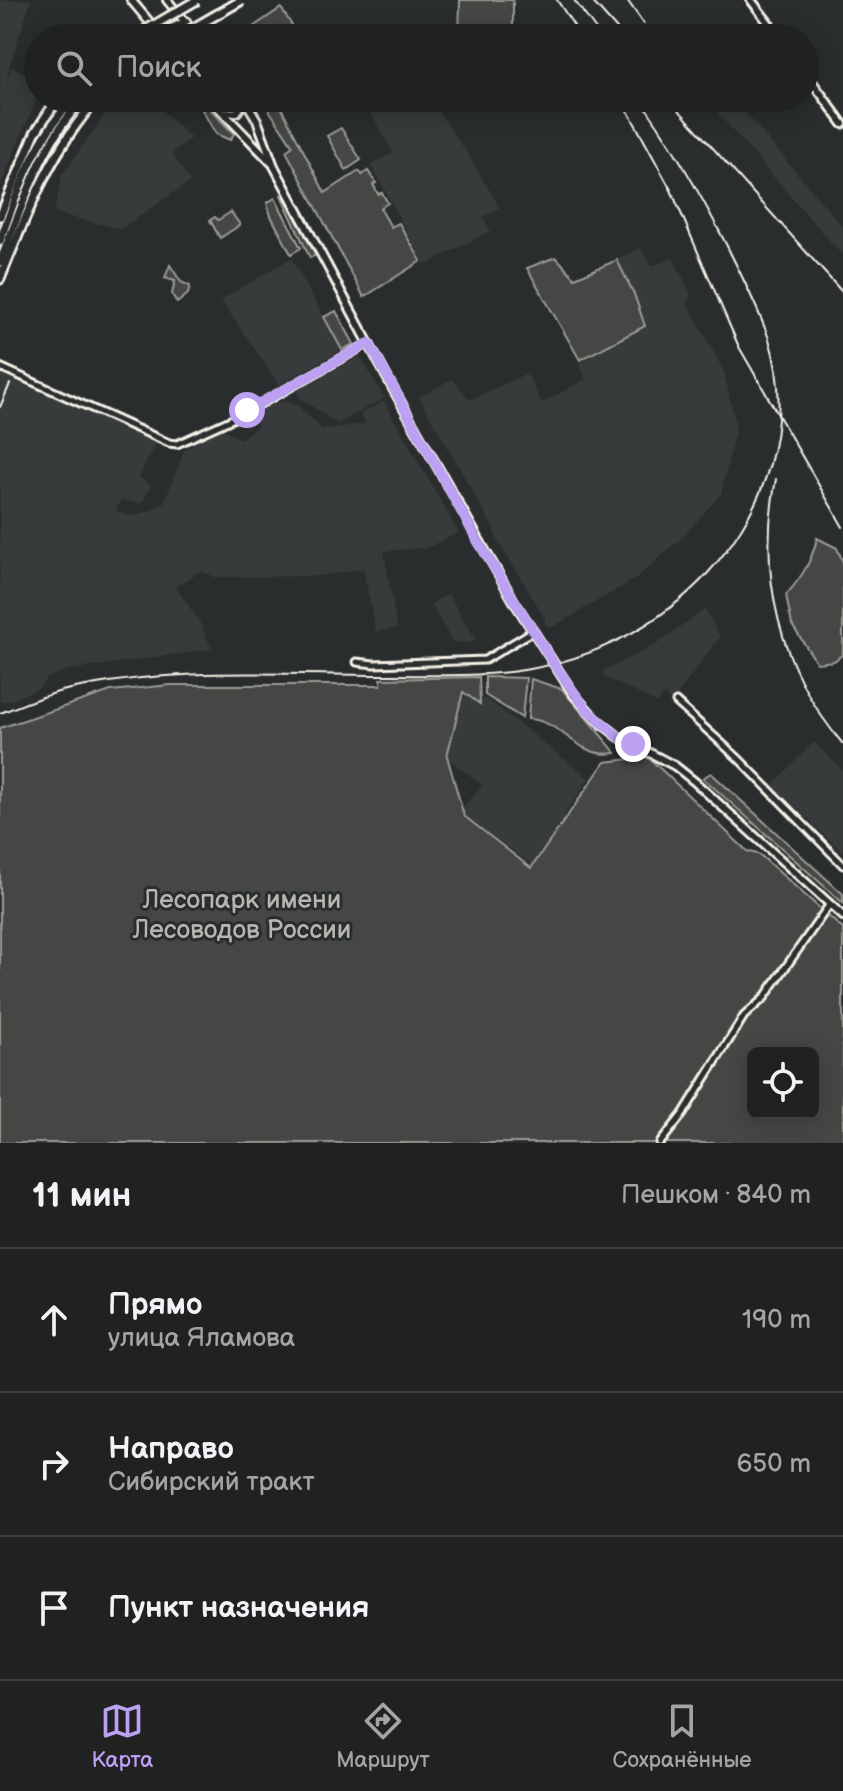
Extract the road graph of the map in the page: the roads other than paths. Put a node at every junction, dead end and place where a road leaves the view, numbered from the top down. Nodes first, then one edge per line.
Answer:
1 (131, 0) edge
2 (167, 0) edge
3 (197, 0) edge
4 (242, 0) edge
5 (751, 0) edge
6 (186, 22) joint
7 (151, 24) edge
8 (156, 24) edge
9 (182, 24) edge
10 (200, 24) edge
11 (769, 24) edge
12 (819, 91) edge
13 (49, 112) edge
14 (61, 112) edge
15 (73, 112) edge
16 (88, 112) edge
17 (222, 112) joint
18 (237, 112) edge
19 (251, 112) edge
20 (843, 124) edge
21 (240, 129) junction
22 (261, 131) junction
23 (274, 166) junction
24 (0, 216) edge
25 (0, 241) edge
26 (0, 262) edge
27 (0, 279) edge
28 (369, 343) junction
29 (3, 368) edge
30 (533, 631) junction
31 (357, 662) dead end
32 (676, 702) dead end
33 (843, 865) edge
34 (830, 904) junction
35 (843, 916) edge
36 (660, 1143) edge

1 - 7 main road
2 - 6 main road
3 - 8 main road, bridge
4 - 10 main road, bridge
5 - 11 main road
6 - 9 main road
12 - 20 main road
13 - 24 main road
14 - 25 main road
15 - 26 main road
16 - 27 main road
17 - 18 main road
17 - 21 main road
19 - 22 main road
21 - 22 main road
21 - 23 main road
22 - 23 main road
23 - 28 main road
28 - 29 street
28 - 30 main road
30 - 31 street
30 - 34 main road
32 - 33 street
34 - 35 main road
34 - 36 street

